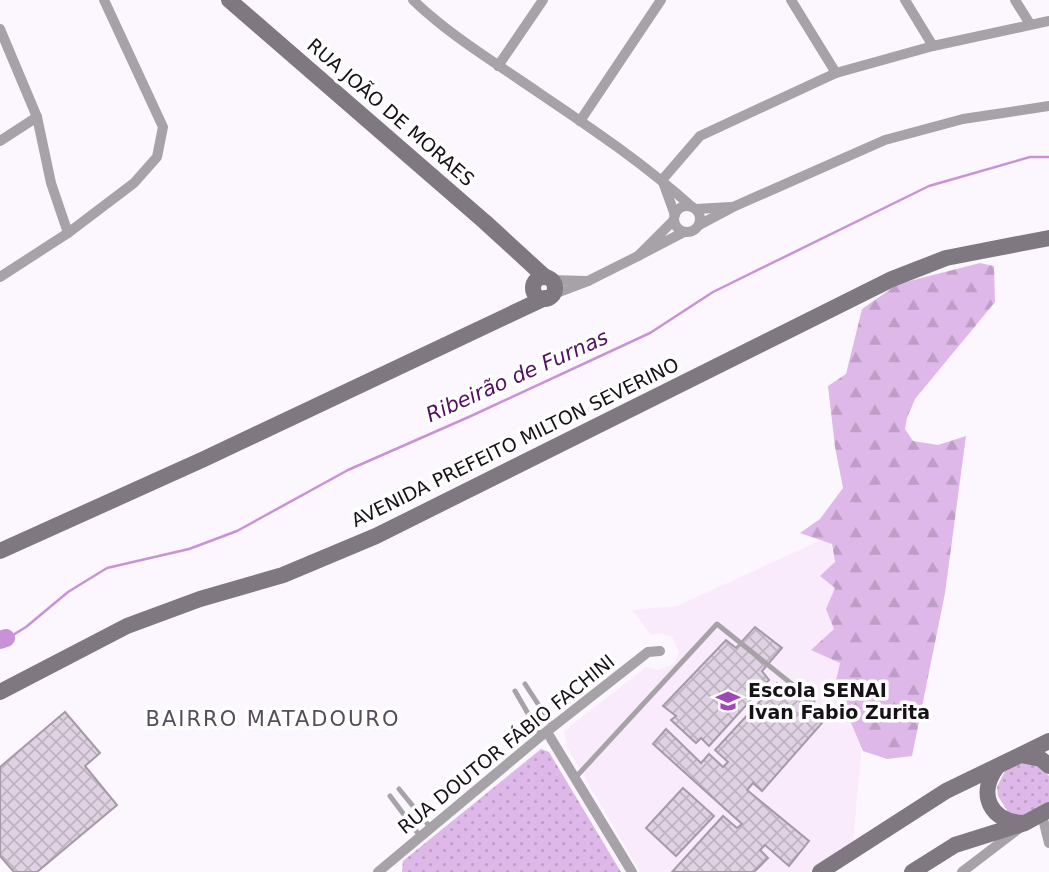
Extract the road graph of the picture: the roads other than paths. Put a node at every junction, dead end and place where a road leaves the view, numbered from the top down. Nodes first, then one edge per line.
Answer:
1 (104, 0) edge
2 (229, 0) edge
3 (413, 0) edge
4 (543, 0) edge
5 (661, 0) edge
6 (791, 0) edge
7 (905, 0) edge
8 (1015, 0) edge
9 (1049, 21) edge
10 (1030, 24) junction
11 (0, 29) edge
12 (933, 47) junction
13 (498, 66) junction
14 (836, 73) junction
15 (1049, 106) edge
16 (37, 117) junction
17 (580, 121) junction
18 (0, 141) edge
19 (662, 180) junction
20 (733, 207) junction
21 (694, 208) junction
22 (674, 218) junction
23 (699, 225) junction
24 (684, 232) junction
25 (68, 233) junction
26 (1049, 238) edge
27 (638, 256) junction
28 (0, 277) edge
29 (543, 287) junction
30 (0, 551) edge
31 (660, 651) dead end
32 (525, 684) dead end
33 (514, 691) dead end
34 (0, 692) edge
35 (813, 701) dead end
36 (547, 732) junction
37 (1049, 741) edge
38 (1021, 755) junction
39 (1049, 766) edge
40 (997, 767) junction
41 (575, 778) junction
42 (399, 789) dead end
43 (390, 796) dead end
44 (1045, 812) edge
45 (1025, 823) junction
46 (430, 827) junction
47 (420, 836) junction
48 (1049, 843) edge
49 (385, 869) edge
50 (632, 872) edge
51 (820, 872) edge
52 (912, 872) edge
53 (962, 872) edge

1 - 25 street
2 - 29 main road, RUA JOÃO DE MORAES
3 - 13 street
4 - 13 street
5 - 17 street
6 - 14 street
7 - 12 street
8 - 10 street
9 - 10 street
10 - 12 street
11 - 16 street
12 - 14 street
13 - 17 street
14 - 19 street
15 - 20 street
16 - 18 street
16 - 25 street
17 - 19 street
19 - 21 street
19 - 22 street
20 - 21 street
20 - 23 street
21 - 22 street
21 - 23 street
22 - 24 street
22 - 27 street
23 - 24 street
24 - 27 street
25 - 28 street
26 - 34 main road, AVENIDA PREFEITO MILTON SEVERINO
27 - 29 street
29 - 30 main road
31 - 36 street, RUA DOUTOR FÁBIO FACHINI
32 - 36 lane
33 - 36 lane
35 - 41 lane
36 - 41 street
36 - 46 street, RUA DOUTOR FÁBIO FACHINI
37 - 38 main road
38 - 39 main road
38 - 40 main road
40 - 45 main road
40 - 51 main road
41 - 50 street
42 - 46 lane
43 - 47 lane
44 - 45 main road
44 - 48 street
45 - 52 main road
45 - 53 street
46 - 47 street, RUA DOUTOR FÁBIO FACHINI
47 - 49 street, RUA DOUTOR FÁBIO FACHINI

